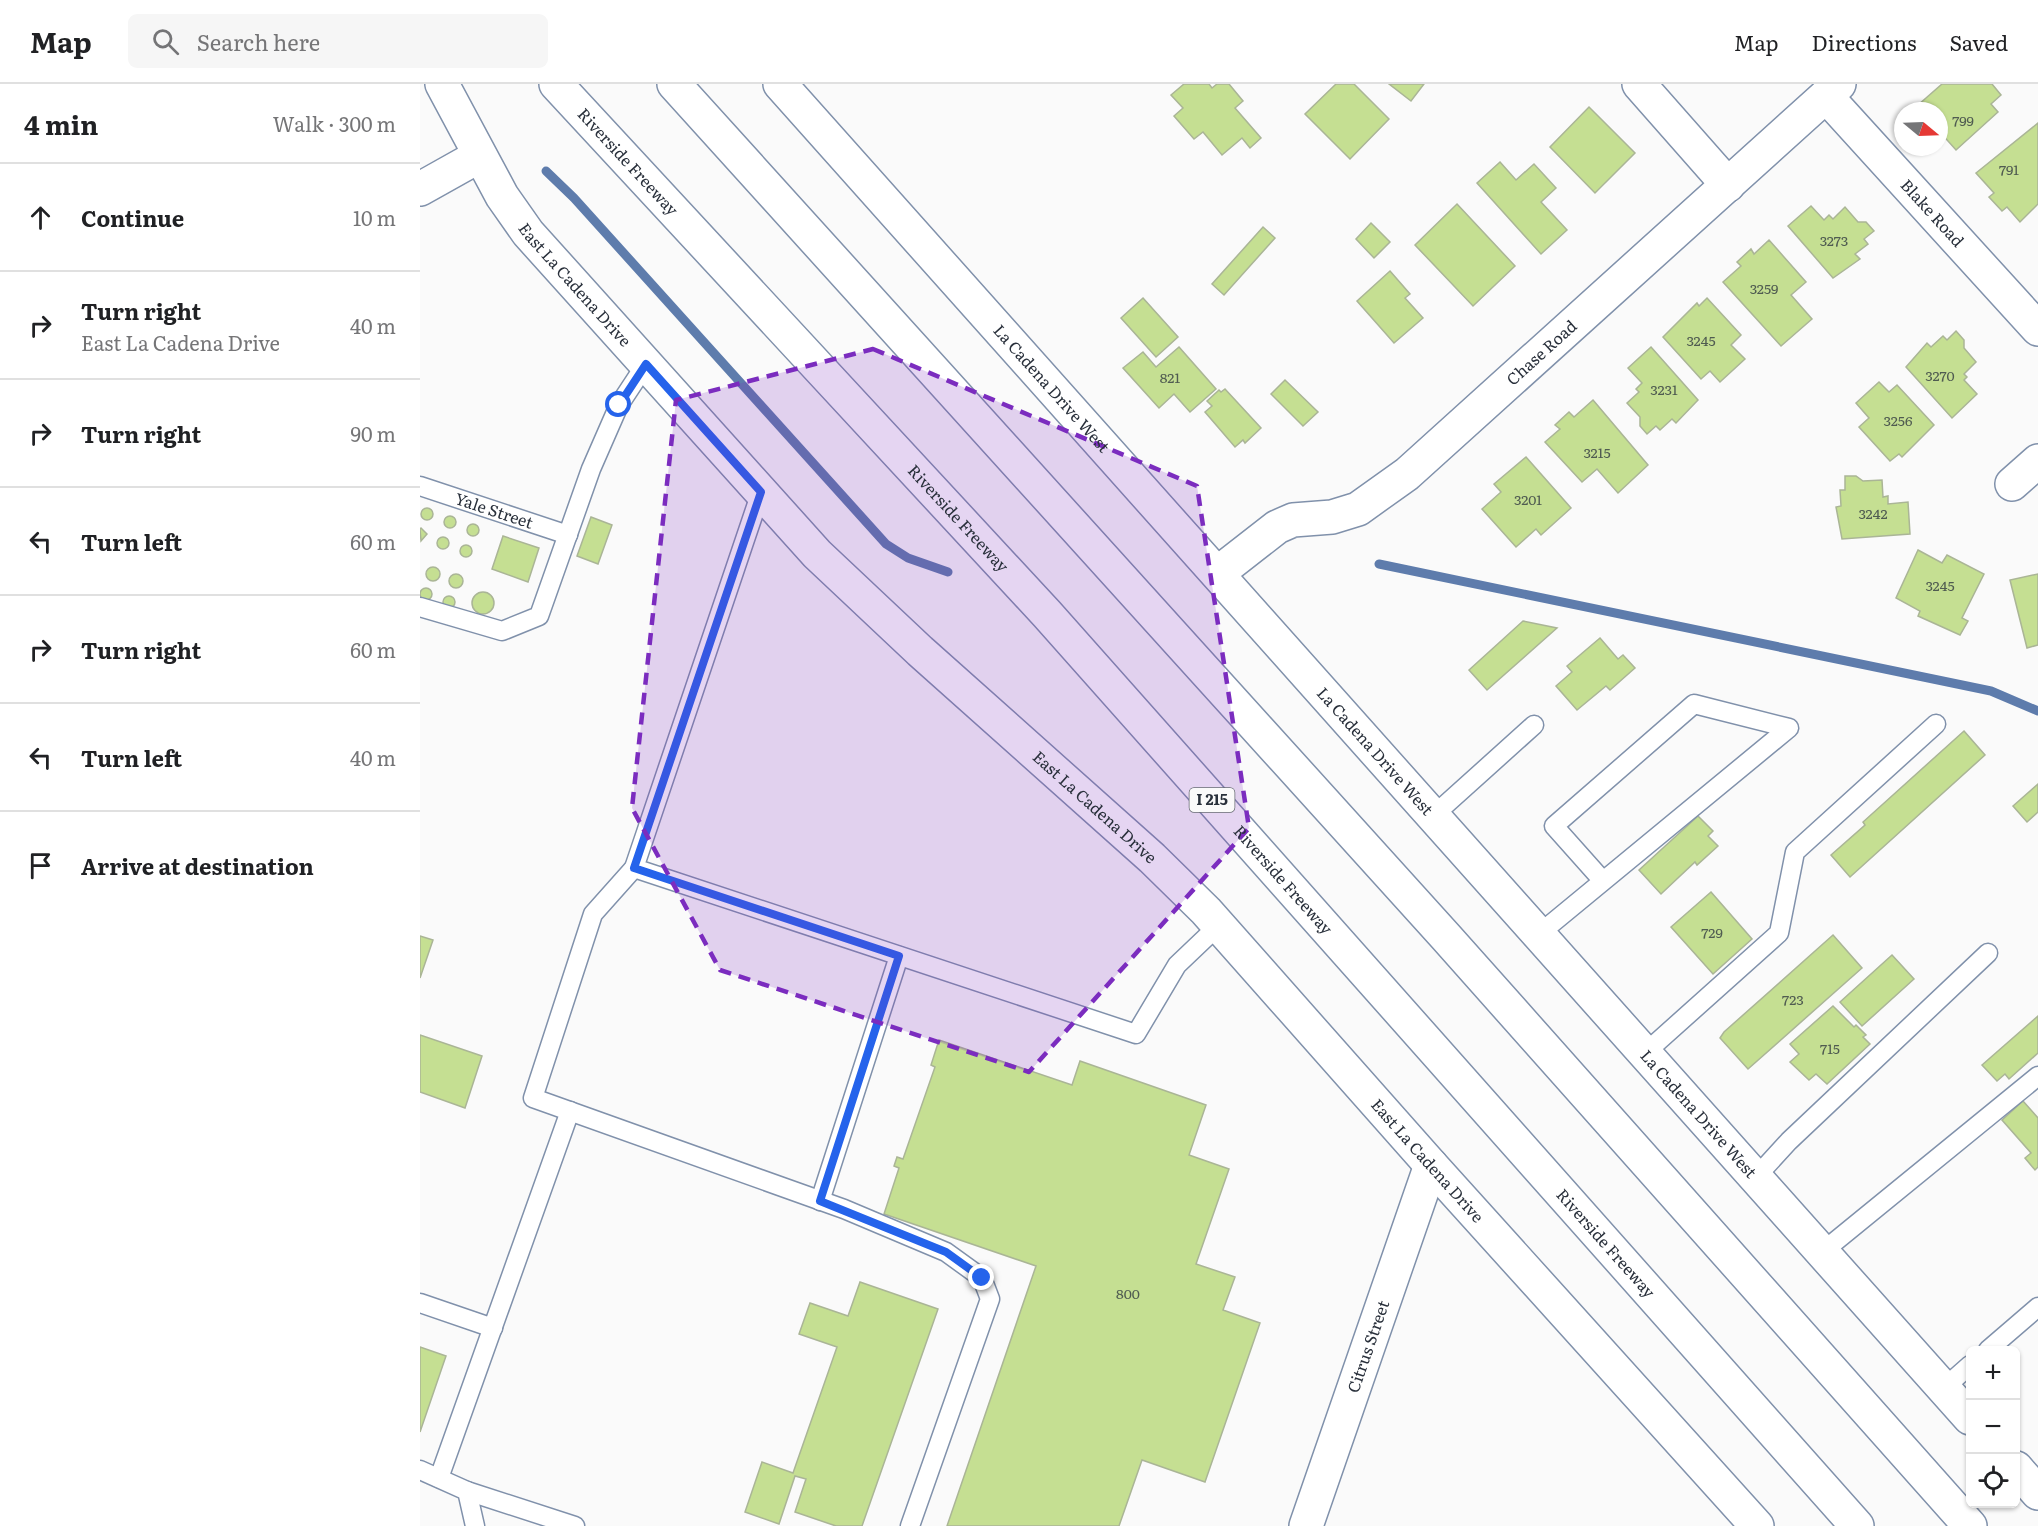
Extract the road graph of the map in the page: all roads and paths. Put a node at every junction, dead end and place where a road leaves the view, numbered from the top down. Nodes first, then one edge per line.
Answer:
1 (442, 84) edge
2 (556, 84) edge
3 (674, 84) edge
4 (780, 84) edge
5 (1639, 84) edge
6 (1832, 90) edge
7 (479, 156) junction
8 (1728, 186) junction
9 (420, 189) edge
10 (2038, 329) edge
11 (646, 364) junction
12 (2038, 461) edge
13 (2012, 484) dead end
14 (420, 486) edge
15 (761, 492) junction
16 (568, 535) junction
17 (1218, 573) junction
18 (420, 607) edge
19 (1936, 724) dead end
20 (1534, 725) dead end
21 (1434, 815) junction
22 (634, 868) junction
23 (1603, 881) junction
24 (1219, 925) junction
25 (1539, 934) junction
26 (1988, 952) dead end
27 (899, 956) junction
28 (1645, 1053) junction
29 (2038, 1076) edge
30 (570, 1111) junction
31 (1431, 1165) junction
32 (1756, 1177) junction
33 (820, 1201) junction
34 (1821, 1253) junction
35 (420, 1303) edge
36 (2038, 1307) edge
37 (493, 1328) junction
38 (1993, 1346) edge
39 (1966, 1369) edge
40 (1944, 1389) junction
41 (1966, 1413) edge
42 (420, 1470) edge
43 (2020, 1473) edge
44 (439, 1478) junction
45 (467, 1491) junction
46 (2038, 1493) edge
47 (475, 1526) edge
48 (575, 1526) edge
49 (910, 1526) edge
50 (1306, 1526) edge
51 (1757, 1526) edge
52 (1857, 1526) edge
53 (1970, 1526) edge

1 - 7 main road, East La Cadena Drive
2 - 52 main road, Riverside Freeway / I 215
3 - 53 main road
4 - 17 main road, La Cadena Drive West
5 - 8 main road
6 - 8 main road, Chase Road
6 - 10 main road, Blake Road
7 - 9 main road
7 - 11 main road, East La Cadena Drive
8 - 17 main road, Chase Road
11 - 15 main road, East La Cadena Drive
11 - 16 lane
12 - 13 main road
14 - 16 lane, Yale Street
15 - 22 lane
15 - 24 main road, East La Cadena Drive
16 - 18 lane
17 - 21 main road, La Cadena Drive West
19 - 28 lane
20 - 21 lane
21 - 25 main road, La Cadena Drive West
22 - 27 lane
22 - 30 lane
23 - 23 lane
23 - 25 lane
24 - 27 lane
24 - 31 main road, East La Cadena Drive
25 - 28 main road, La Cadena Drive West
26 - 32 lane
27 - 33 lane
28 - 32 main road, La Cadena Drive West
29 - 34 lane
30 - 33 lane
30 - 37 lane
31 - 50 main road, Citrus Street
31 - 51 main road, East La Cadena Drive
32 - 34 main road, La Cadena Drive West
33 - 49 lane
34 - 40 main road, La Cadena Drive West
35 - 37 lane
36 - 38 lane
37 - 44 lane
39 - 40 lane
40 - 41 main road, La Cadena Drive West
42 - 44 lane
43 - 46 main road
44 - 45 lane
45 - 47 lane
45 - 48 lane

